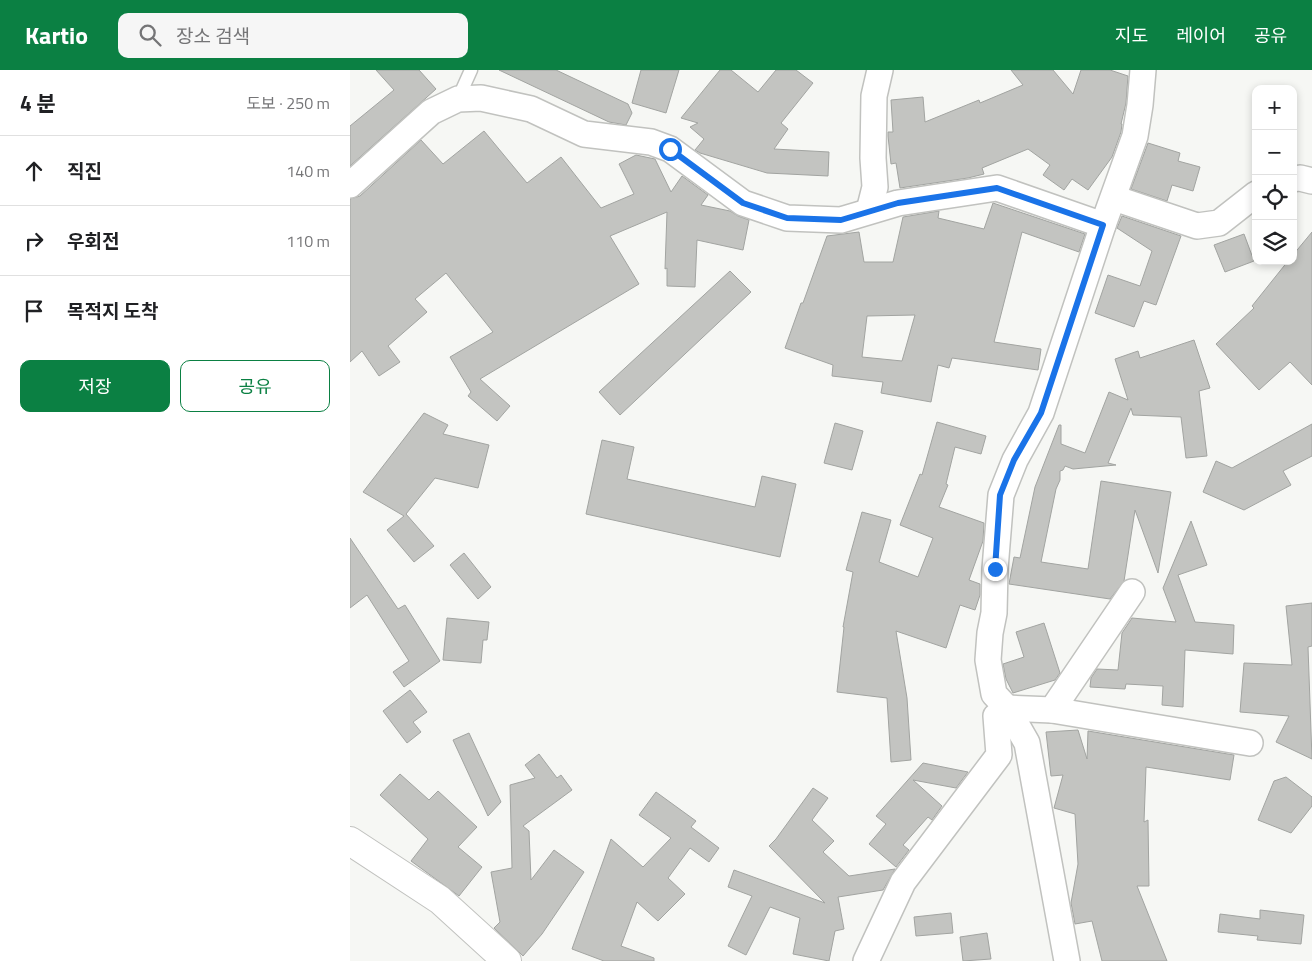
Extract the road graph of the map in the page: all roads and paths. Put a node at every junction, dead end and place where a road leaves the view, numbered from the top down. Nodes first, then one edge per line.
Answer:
1 (471, 70) edge
2 (880, 70) edge
3 (1143, 70) edge
4 (458, 99) junction
5 (1297, 178) edge
6 (1312, 181) edge
7 (350, 185) edge
8 (1252, 197) edge
9 (1114, 198) junction
10 (869, 211) junction
11 (1103, 225) junction
12 (1132, 592) dead end
13 (1007, 708) junction
14 (1052, 710) junction
15 (1250, 744) dead end
16 (350, 840) edge
17 (507, 961) edge
18 (866, 961) edge
19 (1067, 961) edge

1 - 4 lane
2 - 10 street
3 - 9 street
4 - 7 street
4 - 10 street
5 - 6 street
8 - 9 street
9 - 11 street
10 - 11 street
11 - 13 street
12 - 14 street
13 - 14 street
13 - 18 street
13 - 19 street
14 - 15 street
16 - 17 street

